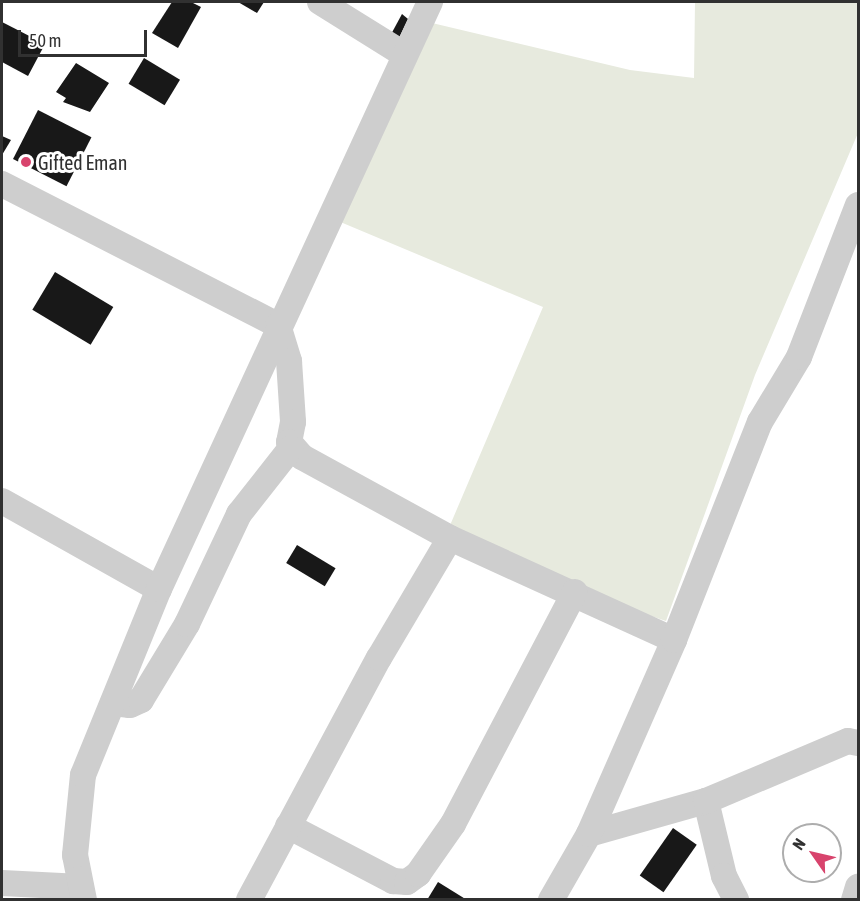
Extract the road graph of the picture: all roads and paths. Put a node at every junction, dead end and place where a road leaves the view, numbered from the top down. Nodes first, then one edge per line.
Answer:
1 (320, 2) edge
2 (430, 2) edge
3 (405, 55) junction
4 (2, 184) edge
5 (858, 206) edge
6 (278, 325) junction
7 (291, 448) junction
8 (2, 501) edge
9 (450, 538) junction
10 (159, 589) junction
11 (575, 592) junction
12 (674, 640) junction
13 (113, 703) junction
14 (858, 743) edge
15 (706, 801) junction
16 (288, 826) junction
17 (589, 834) junction
18 (2, 883) edge
19 (858, 887) edge
20 (82, 893) edge
21 (249, 900) edge
22 (551, 900) edge
23 (736, 900) edge
24 (854, 900) edge

1 - 3 street
2 - 3 street
3 - 6 street
4 - 6 street
5 - 12 street
6 - 7 street
6 - 10 street
7 - 9 street
7 - 13 street
8 - 10 street
9 - 11 street
9 - 16 street
10 - 13 street
11 - 12 street
11 - 16 street
12 - 17 street
13 - 20 street
14 - 15 street
15 - 17 street
15 - 23 street
16 - 21 street
17 - 22 street
18 - 20 street
19 - 24 street

